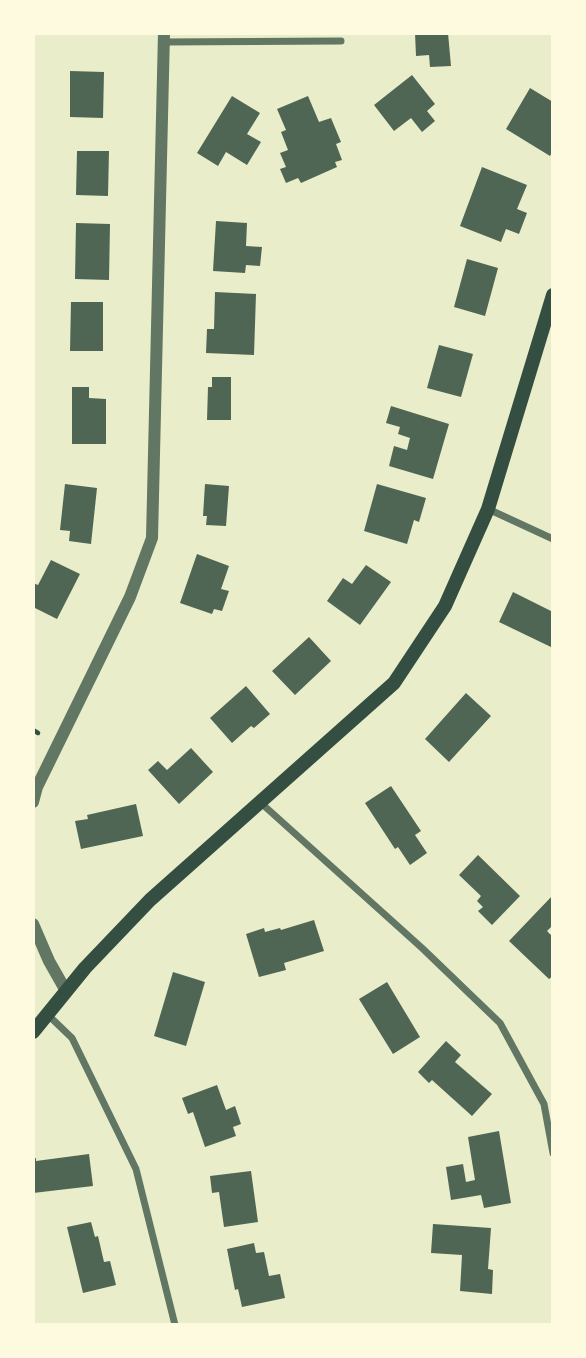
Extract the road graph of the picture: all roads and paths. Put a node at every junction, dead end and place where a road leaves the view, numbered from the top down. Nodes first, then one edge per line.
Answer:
1 (164, 38) edge
2 (341, 41) dead end
3 (553, 295) edge
4 (488, 509) junction
5 (553, 539) edge
6 (33, 802) edge
7 (261, 803) junction
8 (33, 925) edge
9 (66, 991) junction
10 (47, 1014) junction
11 (33, 1032) edge
12 (553, 1153) edge
13 (174, 1325) edge

1 - 2 street
1 - 6 street
3 - 4 main road
4 - 5 street
4 - 7 main road
7 - 9 main road
7 - 12 street
8 - 9 street
9 - 10 main road
10 - 11 main road
10 - 13 street

